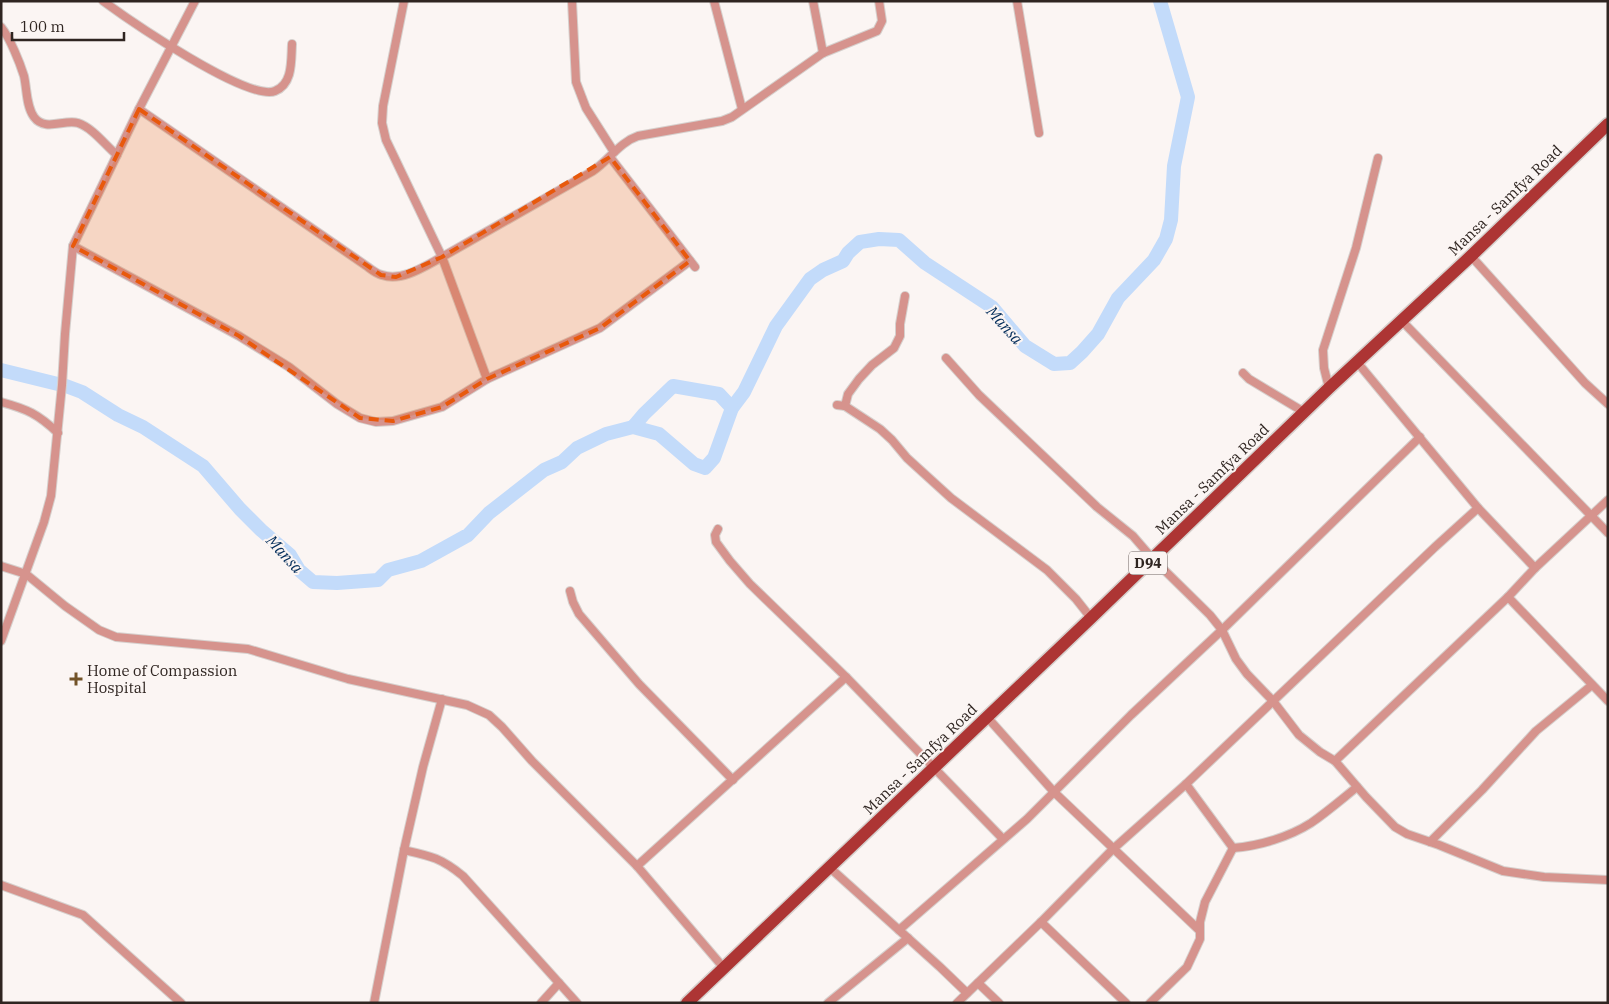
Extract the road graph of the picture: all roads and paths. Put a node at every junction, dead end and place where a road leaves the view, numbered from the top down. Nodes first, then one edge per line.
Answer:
1 (104, 1) edge
2 (195, 1) edge
3 (404, 1) edge
4 (572, 1) edge
5 (714, 1) edge
6 (813, 1) edge
7 (879, 1) edge
8 (1017, 1) edge
9 (1, 27) edge
10 (292, 44) dead end
11 (171, 48) junction
12 (823, 53) junction
13 (139, 109) junction
14 (742, 109) junction
15 (1608, 124) edge
16 (1039, 133) dead end
17 (117, 155) junction
18 (612, 155) junction
19 (1378, 158) dead end
20 (73, 246) junction
21 (1471, 256) junction
22 (442, 257) junction
23 (905, 296) dead end
24 (1401, 320) junction
25 (946, 358) dead end
26 (1357, 362) junction
27 (1243, 373) dead end
28 (487, 379) junction
29 (1329, 388) junction
30 (1, 402) edge
31 (1608, 404) edge
32 (1304, 412) junction
33 (58, 433) junction
34 (1420, 437) junction
35 (1608, 500) edge
36 (1478, 508) junction
37 (1590, 515) junction
38 (718, 529) dead end
39 (1608, 533) edge
40 (1152, 558) junction
41 (1, 566) edge
42 (1535, 568) junction
43 (26, 574) junction
44 (570, 591) dead end
45 (1508, 597) junction
46 (1091, 618) junction
47 (1222, 630) junction
48 (1, 641) edge
49 (846, 677) junction
50 (1592, 684) junction
51 (442, 699) junction
52 (1273, 701) junction
53 (1608, 701) edge
54 (987, 718) junction
55 (1335, 761) junction
56 (934, 768) junction
57 (733, 780) junction
58 (1186, 784) junction
59 (1357, 787) junction
60 (1054, 792) junction
61 (1003, 839) junction
62 (1430, 842) junction
63 (1233, 848) junction
64 (1113, 849) junction
65 (404, 850) junction
66 (637, 866) junction
67 (829, 867) junction
68 (1608, 880) edge
69 (1, 885) edge
70 (1041, 922) junction
71 (899, 930) junction
72 (1199, 930) junction
73 (908, 938) junction
74 (723, 967) junction
75 (559, 983) junction
76 (978, 983) junction
77 (967, 993) junction
78 (181, 1003) edge
79 (374, 1003) edge
80 (541, 1003) edge
81 (578, 1003) edge
82 (687, 1003) edge
83 (828, 1003) edge
84 (957, 1003) edge
85 (999, 1003) edge
86 (1126, 1003) edge
87 (1150, 1003) edge

1 - 11 street
2 - 11 street
3 - 22 street
4 - 18 street
5 - 14 street
6 - 12 street
7 - 12 street
8 - 16 street
9 - 17 street
10 - 11 street
11 - 13 street
12 - 14 street
13 - 17 street
13 - 22 street
14 - 18 street
15 - 21 main road, Mansa - Samfya Road / D94
17 - 20 street
18 - 22 street
18 - 28 street
19 - 29 street
20 - 28 street
20 - 33 street
21 - 24 main road, Mansa - Samfya Road / D94
21 - 31 street
22 - 28 street
23 - 46 street
24 - 26 main road, Mansa - Samfya Road / D94
24 - 37 street
25 - 40 street
26 - 29 main road, Mansa - Samfya Road / D94
26 - 34 street
27 - 32 street
29 - 32 main road, Mansa - Samfya Road / D94
30 - 33 street
32 - 40 main road, Mansa - Samfya Road / D94
33 - 43 street
34 - 36 street
34 - 47 street
35 - 37 street
36 - 42 street
36 - 52 street
37 - 39 street
37 - 42 street
38 - 49 street
40 - 46 main road, Mansa - Samfya Road / D94
40 - 47 street
41 - 43 street
42 - 45 street
43 - 48 street
43 - 51 street
44 - 57 street
45 - 50 street
45 - 55 street
46 - 54 main road, Mansa - Samfya Road / D94
47 - 52 street
47 - 60 street
49 - 56 street
49 - 57 street
50 - 53 street
50 - 62 street
51 - 65 street
51 - 66 street
52 - 55 street
52 - 58 street
54 - 56 main road, Mansa - Samfya Road / D94
54 - 60 street
55 - 59 street
56 - 61 street
56 - 67 main road, Mansa - Samfya Road / D94
57 - 66 street
58 - 63 street
58 - 64 street
59 - 62 street
59 - 63 street
60 - 61 street
60 - 64 street
61 - 71 street
62 - 68 street
63 - 72 street
64 - 70 street
64 - 72 street
65 - 75 street
65 - 79 street
66 - 74 street
67 - 71 street
67 - 74 main road, Mansa - Samfya Road / D94
69 - 78 street
70 - 76 street
70 - 86 street
71 - 73 street
72 - 87 street
73 - 77 street
73 - 83 street
74 - 82 main road, Mansa - Samfya Road / D94
75 - 80 street
75 - 81 street
76 - 77 street
76 - 85 street
77 - 84 street

